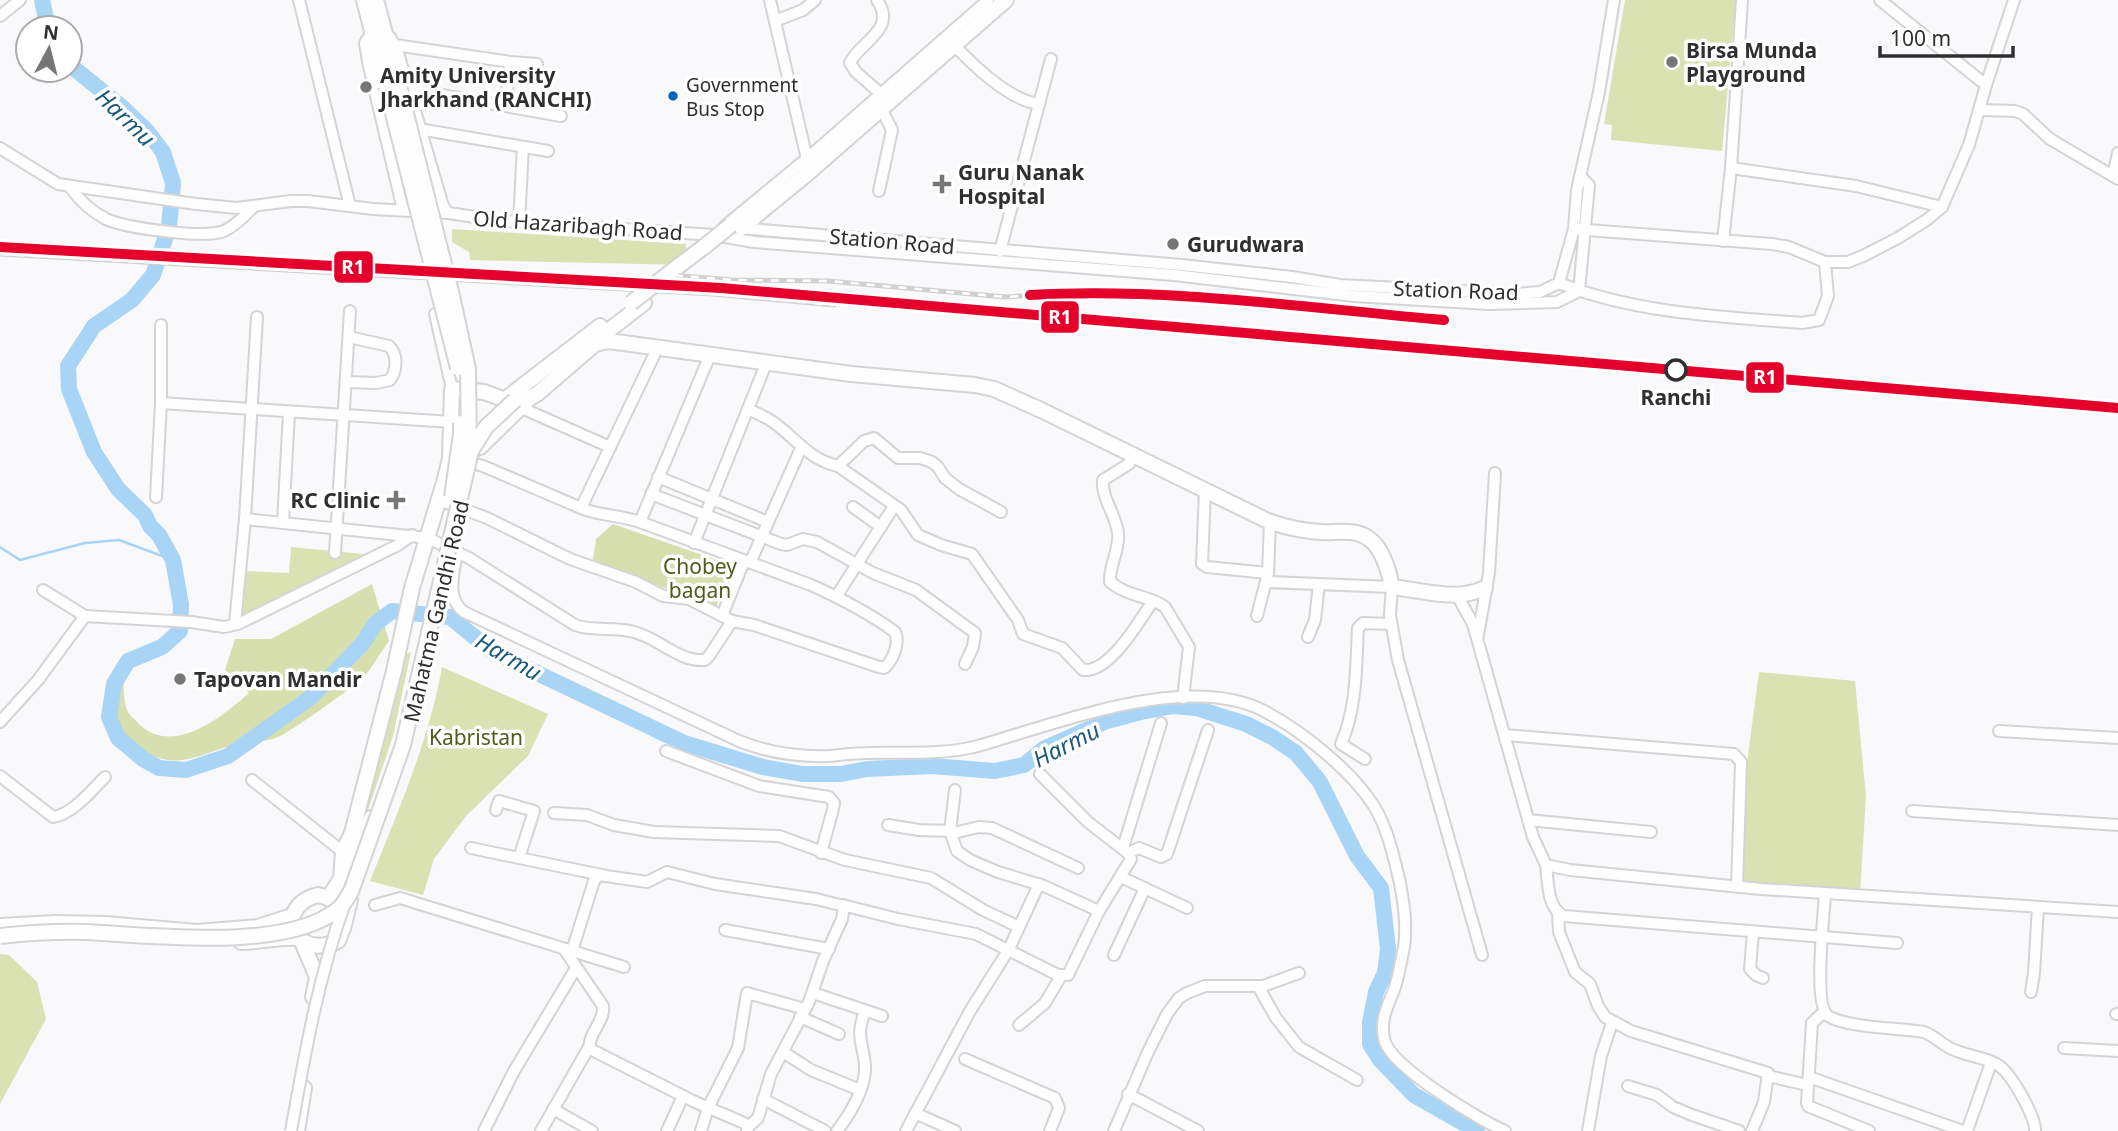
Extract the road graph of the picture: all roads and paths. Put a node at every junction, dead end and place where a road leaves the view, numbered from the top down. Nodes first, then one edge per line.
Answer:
1 (19, 0) edge
2 (299, 0) edge
3 (364, 0) edge
4 (376, 0) edge
5 (770, 0) edge
6 (814, 0) edge
7 (988, 0) edge
8 (995, 0) edge
9 (1009, 0) edge
10 (1614, 0) edge
11 (1742, 0) edge
12 (1880, 0) edge
13 (2014, 0) edge
14 (880, 1) edge
15 (0, 16) edge
16 (775, 21) junction
17 (378, 32) junction
18 (395, 46) junction
19 (956, 47) junction
20 (1051, 59) dead end
21 (511, 62) junction
22 (537, 64) dead end
23 (1986, 85) junction
24 (397, 86) junction
25 (881, 94) junction
26 (1039, 104) junction
27 (505, 106) junction
28 (1980, 110) junction
29 (883, 112) junction
30 (561, 116) dead end
31 (419, 129) junction
32 (523, 147) junction
33 (0, 148) edge
34 (548, 151) dead end
35 (2118, 153) edge
36 (807, 159) junction
37 (1731, 168) junction
38 (2115, 178) edge
39 (70, 187) junction
40 (879, 191) dead end
41 (350, 206) junction
42 (253, 207) junction
43 (1942, 207) junction
44 (403, 210) junction
45 (448, 213) junction
46 (519, 222) junction
47 (738, 230) junction
48 (1580, 230) junction
49 (1723, 241) junction
50 (712, 243) junction
51 (1000, 251) junction
52 (1825, 262) junction
53 (1559, 282) junction
54 (1578, 290) junction
55 (350, 311) dead end
56 (435, 314) dead end
57 (257, 317) dead end
58 (161, 325) dead end
59 (348, 337) junction
60 (658, 347) junction
61 (710, 355) junction
62 (766, 364) junction
63 (346, 382) junction
64 (452, 389) junction
65 (537, 394) junction
66 (515, 402) junction
67 (161, 403) junction
68 (748, 409) junction
69 (251, 411) junction
70 (289, 413) junction
71 (344, 417) junction
72 (452, 422) junction
73 (610, 447) junction
74 (801, 448) junction
75 (1133, 454) junction
76 (450, 458) junction
77 (838, 466) junction
78 (1495, 474) dead end
79 (658, 477) junction
80 (1205, 491) junction
81 (651, 494) junction
82 (156, 497) dead end
83 (713, 498) junction
84 (439, 500) junction
85 (894, 506) junction
86 (853, 507) dead end
87 (581, 508) junction
88 (1001, 512) dead end
89 (706, 514) junction
90 (245, 519) junction
91 (282, 522) junction
92 (640, 522) junction
93 (768, 522) junction
94 (1270, 522) junction
95 (337, 527) junction
96 (881, 527) junction
97 (412, 535) junction
98 (761, 537) junction
99 (429, 538) junction
100 (694, 543) junction
101 (457, 552) junction
102 (335, 554) dead end
103 (747, 562) junction
104 (858, 565) junction
105 (1268, 577) junction
106 (1319, 584) junction
107 (1392, 587) junction
108 (1485, 589) junction
109 (43, 590) dead end
110 (1457, 595) junction
111 (836, 597) junction
112 (1153, 601) junction
113 (85, 616) junction
114 (1257, 616) dead end
115 (727, 618) junction
116 (235, 624) junction
117 (1391, 624) junction
118 (1308, 637) dead end
119 (1478, 638) junction
120 (424, 649) junction
121 (965, 664) dead end
122 (1183, 698) junction
123 (0, 722) edge
124 (1161, 723) dead end
125 (1208, 730) dead end
126 (1999, 731) dead end
127 (1505, 736) junction
128 (2118, 738) edge
129 (666, 751) dead end
130 (1365, 759) dead end
131 (1040, 774) dead end
132 (0, 776) edge
133 (105, 778) dead end
134 (252, 780) dead end
135 (955, 790) dead end
136 (496, 810) dead end
137 (1912, 811) dead end
138 (554, 813) dead end
139 (1528, 820) junction
140 (888, 825) dead end
141 (2118, 825) edge
142 (951, 832) junction
143 (1651, 832) dead end
144 (471, 848) dead end
145 (1126, 851) junction
146 (343, 852) junction
147 (821, 853) junction
148 (519, 858) junction
149 (1546, 865) junction
150 (1078, 868) dead end
151 (601, 875) junction
152 (1121, 877) junction
153 (341, 880) junction
154 (1039, 884) junction
155 (1737, 887) junction
156 (1145, 888) junction
157 (1825, 894) junction
158 (330, 897) junction
159 (346, 901) junction
160 (375, 905) dead end
161 (842, 905) junction
162 (2038, 907) junction
163 (1187, 908) dead end
164 (1098, 911) junction
165 (2118, 912) edge
166 (1558, 914) junction
167 (292, 916) junction
168 (1019, 927) junction
169 (0, 928) edge
170 (725, 930) dead end
171 (1753, 932) junction
172 (1823, 937) junction
173 (0, 938) edge
174 (300, 940) junction
175 (338, 941) junction
176 (1898, 943) dead end
177 (829, 949) junction
178 (1009, 949) junction
179 (568, 950) junction
180 (1114, 955) dead end
181 (1482, 955) dead end
182 (624, 967) dead end
183 (576, 968) junction
184 (1299, 973) dead end
185 (1061, 976) junction
186 (1763, 978) dead end
187 (1258, 986) junction
188 (2031, 992) dead end
189 (813, 993) junction
190 (864, 1011) junction
191 (1824, 1012) junction
192 (802, 1013) junction
193 (882, 1016) dead end
194 (1612, 1023) junction
195 (1019, 1025) dead end
196 (839, 1034) dead end
197 (589, 1047) junction
198 (2064, 1048) dead end
199 (2118, 1051) edge
200 (783, 1052) junction
201 (965, 1059) dead end
202 (1991, 1063) junction
203 (1768, 1076) junction
204 (1357, 1080) dead end
205 (1809, 1081) junction
206 (1628, 1086) dead end
207 (860, 1090) junction
208 (1128, 1094) junction
209 (682, 1096) junction
210 (763, 1099) junction
211 (708, 1108) junction
212 (553, 1109) junction
213 (915, 1114) junction
214 (748, 1129) edge
215 (295, 1131) edge
216 (484, 1131) edge
217 (541, 1131) edge
218 (592, 1131) edge
219 (667, 1131) edge
220 (701, 1131) edge
221 (825, 1131) edge
222 (837, 1131) edge
223 (906, 1131) edge
224 (955, 1131) edge
225 (1050, 1131) edge
226 (1114, 1131) edge
227 (1198, 1131) edge
228 (1506, 1131) edge
229 (1588, 1131) edge
230 (1739, 1131) edge
231 (1752, 1131) edge
232 (1869, 1131) edge
233 (1965, 1131) edge
234 (2035, 1131) edge

1 - 15 street
2 - 41 street
3 - 17 main road, Mahatma Gandhi Road
4 - 17 main road, Mahatma Gandhi Road
5 - 16 street
6 - 16 street
7 - 25 street
8 - 47 main road
9 - 19 street
9 - 47 main road
10 - 48 street
11 - 37 street
12 - 23 street
13 - 23 street
14 - 25 street
16 - 36 street
17 - 18 street, Old Hazaribagh Road
17 - 24 main road, Mahatma Gandhi Road
17 - 44 street
18 - 21 street
18 - 24 street, Old Hazaribagh Road
19 - 26 street
19 - 29 street
20 - 26 street
21 - 22 street
21 - 27 street
23 - 28 street
24 - 27 street
24 - 31 street, Old Hazaribagh Road
24 - 120 main road, Mahatma Gandhi Road, bridge
25 - 36 street
26 - 51 street
27 - 30 street
28 - 38 street
28 - 43 street
29 - 40 street
29 - 47 street
31 - 32 street
31 - 45 street, Old Hazaribagh Road
32 - 34 street
32 - 46 street
33 - 39 street
35 - 38 street
36 - 50 street
37 - 43 street
37 - 49 street
39 - 42 street
39 - 42 street
41 - 42 street
41 - 44 street
43 - 52 street
44 - 45 street
45 - 46 street, Old Hazaribagh Road
46 - 50 street, Old Hazaribagh Road
47 - 50 main road
47 - 51 street, Station Road
47 - 54 street
48 - 49 street
48 - 53 street
48 - 54 street
49 - 52 street
50 - 66 main road
51 - 53 street, Station Road
52 - 54 street
53 - 54 street
55 - 59 street
56 - 64 street
57 - 69 street
58 - 67 street
59 - 63 street
59 - 63 street
60 - 61 main road
60 - 65 main road
60 - 73 street
61 - 62 main road
61 - 79 street
62 - 68 street
62 - 75 main road
63 - 71 street
64 - 65 main road
64 - 72 main road
65 - 66 street
66 - 73 street
66 - 76 street
66 - 159 main road, bridge
66 - 169 main road, bridge
67 - 69 street
67 - 82 street
68 - 74 street
68 - 83 street
69 - 70 street
69 - 90 street
70 - 71 street
70 - 91 street
71 - 72 street
71 - 95 street
72 - 76 main road
73 - 87 street
74 - 77 street
74 - 93 street
75 - 80 main road
75 - 112 street
76 - 84 main road
76 - 87 street
77 - 85 street
77 - 88 street
78 - 108 street
79 - 81 street
79 - 83 street
80 - 94 main road
80 - 105 street
81 - 89 street
81 - 92 street
83 - 89 street
83 - 93 street
84 - 99 main road
84 - 115 street
85 - 96 street
85 - 112 street
86 - 96 street
87 - 92 street
89 - 98 street
89 - 100 street
90 - 91 street
90 - 116 street
91 - 95 street
92 - 100 street
93 - 98 street
94 - 105 street
94 - 107 main road
95 - 97 street
95 - 102 street
96 - 104 street
97 - 99 street
97 - 116 street
98 - 103 street
98 - 104 street
99 - 101 street
99 - 146 main road
100 - 103 street
101 - 115 street
101 - 122 street
103 - 111 street
103 - 115 street
104 - 111 street
104 - 121 street
105 - 106 street
105 - 114 street
106 - 107 street
106 - 118 street
107 - 110 main road
107 - 117 street
108 - 110 main road
108 - 119 street
109 - 113 street
110 - 119 street
111 - 115 street
112 - 122 street
113 - 116 street
113 - 123 street
117 - 130 street
117 - 181 street
119 - 127 street
120 - 153 main road, Mahatma Gandhi Road
120 - 175 main road, Mahatma Gandhi Road
122 - 228 street
124 - 145 street
125 - 145 street
126 - 128 street
127 - 139 street
127 - 155 street
129 - 147 street
131 - 145 street
132 - 133 street
134 - 146 street
135 - 142 street
136 - 148 street
137 - 141 street
138 - 147 street
139 - 143 street
139 - 149 street
140 - 142 street
142 - 150 street
142 - 154 street
144 - 148 street
145 - 152 street
146 - 153 main road
147 - 168 street
148 - 151 street
149 - 155 street
149 - 166 street
151 - 161 street
151 - 179 street
152 - 156 street
152 - 164 street
153 - 158 main road, Mahatma Gandhi Road
154 - 164 street
154 - 168 street
155 - 157 street
156 - 163 street
156 - 180 street
157 - 162 street
157 - 172 street
158 - 167 main road
158 - 175 main road
159 - 173 main road, bridge
159 - 215 street, bridge
160 - 179 street
161 - 177 street
161 - 178 street
162 - 165 street
162 - 188 street
164 - 185 street
166 - 171 street
166 - 194 street
167 - 169 main road
167 - 174 main road
168 - 178 street
170 - 177 street
171 - 172 street
171 - 186 street
172 - 176 street
172 - 191 street
173 - 174 main road
174 - 175 main road
174 - 215 main road
175 - 215 main road, Mahatma Gandhi Road
177 - 189 street
178 - 185 street
178 - 213 street
179 - 182 street
179 - 183 street
183 - 197 street
183 - 216 street
184 - 187 street
185 - 195 street
187 - 204 street
187 - 208 street
189 - 190 street
189 - 192 street
190 - 193 street
190 - 207 street
191 - 202 street
191 - 205 street
192 - 196 street
192 - 200 street
192 - 211 street
194 - 203 street
194 - 229 street
197 - 209 street
197 - 212 street
198 - 199 street
200 - 207 street
200 - 210 street
201 - 225 street
202 - 233 street
202 - 234 street
203 - 205 street
203 - 231 street
205 - 232 street
205 - 233 street
206 - 230 street
207 - 222 street
208 - 226 street
208 - 227 street
209 - 211 street
209 - 219 street
210 - 214 street
210 - 221 street
211 - 214 street
211 - 220 street
212 - 217 street
212 - 218 street
213 - 223 street
213 - 224 street

